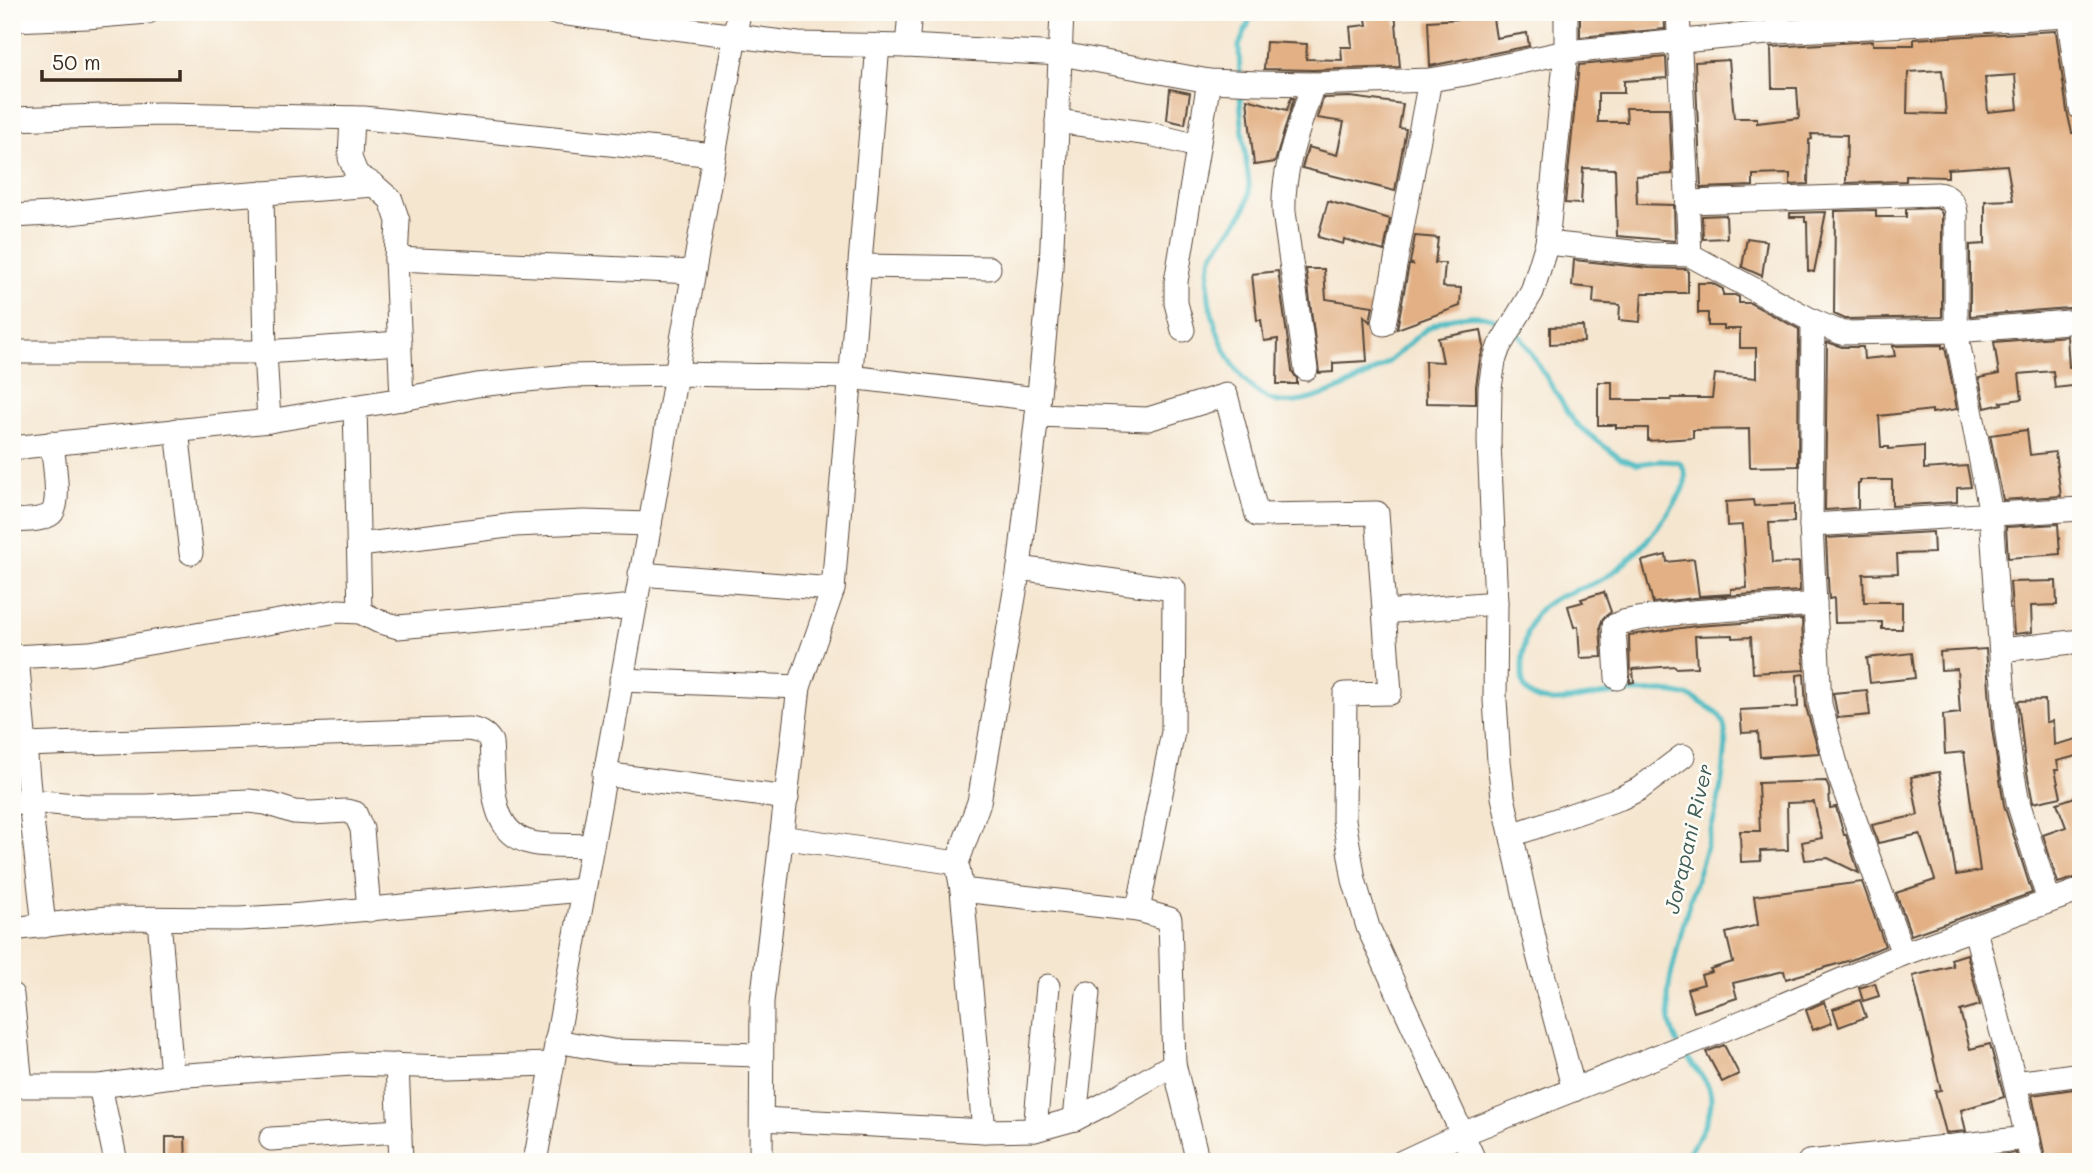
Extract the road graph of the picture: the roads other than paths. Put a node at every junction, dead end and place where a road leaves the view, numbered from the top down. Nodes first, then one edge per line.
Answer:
1 (148, 12) edge
2 (552, 12) edge
3 (910, 12) edge
4 (1062, 12) edge
5 (1566, 12) edge
6 (1678, 12) edge
7 (2068, 14) edge
8 (1905, 19) edge
9 (12, 20) edge
10 (1778, 22) edge
11 (737, 23) edge
12 (1680, 41) junction
13 (878, 45) junction
14 (907, 46) junction
15 (1566, 52) junction
16 (1061, 54) junction
17 (1430, 80) junction
18 (1216, 82) junction
19 (1313, 84) junction
20 (2081, 109) edge
21 (352, 118) junction
22 (12, 119) edge
23 (1057, 121) junction
24 (1197, 146) junction
25 (714, 155) junction
26 (374, 186) junction
27 (262, 193) junction
28 (1688, 202) junction
29 (12, 216) edge
30 (1547, 243) junction
31 (1690, 255) junction
32 (396, 259) junction
33 (860, 266) junction
34 (989, 268) dead end
35 (693, 272) junction
36 (1813, 321) junction
37 (2081, 321) edge
38 (1384, 324) dead end
39 (1183, 330) dead end
40 (1956, 331) junction
41 (400, 343) junction
42 (12, 352) edge
43 (265, 352) junction
44 (1306, 369) dead end
45 (676, 374) junction
46 (850, 377) junction
47 (402, 400) junction
48 (355, 407) junction
49 (1037, 407) junction
50 (269, 421) junction
51 (177, 430) junction
52 (52, 443) junction
53 (12, 448) edge
54 (2081, 509) edge
55 (1991, 514) junction
56 (12, 521) edge
57 (650, 524) junction
58 (1811, 525) junction
59 (359, 545) junction
60 (191, 553) dead end
61 (1019, 568) junction
62 (640, 574) junction
63 (833, 589) junction
64 (1496, 603) junction
65 (1815, 604) junction
66 (635, 607) junction
67 (360, 612) junction
68 (1384, 612) junction
69 (2081, 640) edge
70 (2001, 650) junction
71 (15, 657) edge
72 (1617, 678) dead end
73 (621, 680) junction
74 (799, 687) junction
75 (25, 745) junction
76 (1683, 755) dead end
77 (604, 774) junction
78 (787, 797) junction
79 (21, 802) edge
80 (1512, 835) junction
81 (781, 837) junction
82 (591, 846) junction
83 (957, 863) junction
84 (583, 890) junction
85 (962, 890) junction
86 (2081, 890) edge
87 (2049, 901) junction
88 (369, 910) junction
89 (1138, 910) junction
90 (159, 919) junction
91 (44, 926) junction
92 (12, 929) edge
93 (1975, 930) junction
94 (1903, 954) junction
95 (1048, 986) dead end
96 (1088, 993) dead end
97 (12, 995) edge
98 (554, 1052) junction
99 (760, 1055) junction
100 (1174, 1064) junction
101 (397, 1065) junction
102 (2081, 1074) edge
103 (172, 1076) junction
104 (2015, 1083) junction
105 (17, 1086) edge
106 (100, 1086) junction
107 (1574, 1090) junction
108 (762, 1119) junction
109 (1075, 1119) junction
110 (1035, 1130) junction
111 (984, 1131) junction
112 (400, 1132) junction
113 (1462, 1134) junction
114 (2027, 1138) junction
115 (271, 1139) dead end
116 (116, 1162) edge
117 (401, 1162) edge
118 (535, 1162) edge
119 (761, 1162) edge
120 (1198, 1162) edge
121 (1402, 1162) edge
122 (1475, 1162) edge
123 (1809, 1162) edge
124 (2032, 1162) edge

1 - 9 street
2 - 11 street
3 - 14 street
4 - 16 street
5 - 15 street
6 - 12 street
7 - 8 street
7 - 20 street
8 - 10 street
10 - 12 street
11 - 13 street
11 - 25 street
12 - 15 street
12 - 28 street
13 - 14 street
13 - 33 street
14 - 16 street
15 - 17 street
15 - 30 street
16 - 18 street
16 - 23 street
17 - 19 street
17 - 38 street
18 - 19 street
18 - 24 street
19 - 44 street
21 - 22 street
21 - 25 street
21 - 26 street
23 - 24 street
23 - 49 street
24 - 39 street
25 - 35 street
26 - 27 street
26 - 32 street
27 - 29 street
27 - 43 street
28 - 31 street
28 - 40 street
30 - 31 street
30 - 64 street
31 - 36 street
32 - 35 street
32 - 41 street
33 - 34 street
33 - 46 street
35 - 45 street
36 - 40 street
36 - 58 street
37 - 40 street
40 - 55 street
41 - 43 street
41 - 47 street
42 - 43 street
43 - 50 street
45 - 46 street
45 - 47 street
45 - 57 street
46 - 49 street
46 - 63 street
47 - 48 street
48 - 50 street
48 - 59 street
49 - 61 street
49 - 68 street
50 - 51 street
51 - 52 street
51 - 60 street
52 - 53 street
52 - 56 street
54 - 55 street
55 - 58 street
55 - 70 street
57 - 59 street
57 - 62 street
58 - 65 street
59 - 67 street
61 - 83 street
61 - 89 street
62 - 63 street
62 - 66 street
63 - 74 street
64 - 68 street
64 - 80 street
65 - 72 street
65 - 94 street
66 - 67 street
66 - 73 street
67 - 71 street
68 - 113 street
69 - 70 street
70 - 87 street
71 - 75 street
73 - 74 street
73 - 77 street
74 - 78 street
75 - 79 street
75 - 82 street
76 - 80 street
77 - 78 street
77 - 82 street
78 - 81 street
79 - 88 street
79 - 91 street
80 - 107 street
81 - 83 street
81 - 99 street
82 - 84 street
83 - 85 street
84 - 88 street
84 - 98 street
85 - 89 street
85 - 111 street
86 - 87 street
87 - 93 street
88 - 90 street
89 - 100 street
90 - 91 street
90 - 103 street
91 - 92 street
93 - 94 street
93 - 104 street
94 - 107 street
95 - 110 street
96 - 109 street
97 - 105 street
98 - 99 street
98 - 101 street
98 - 118 street
99 - 108 street
100 - 109 street
100 - 120 street
101 - 103 street
101 - 112 street
102 - 104 street
103 - 106 street
104 - 114 street
105 - 106 street
106 - 116 street
107 - 113 street
108 - 111 street
108 - 119 street
109 - 110 street
110 - 111 street
112 - 115 street
112 - 117 street
113 - 121 street
113 - 122 street
114 - 123 street
114 - 124 street

